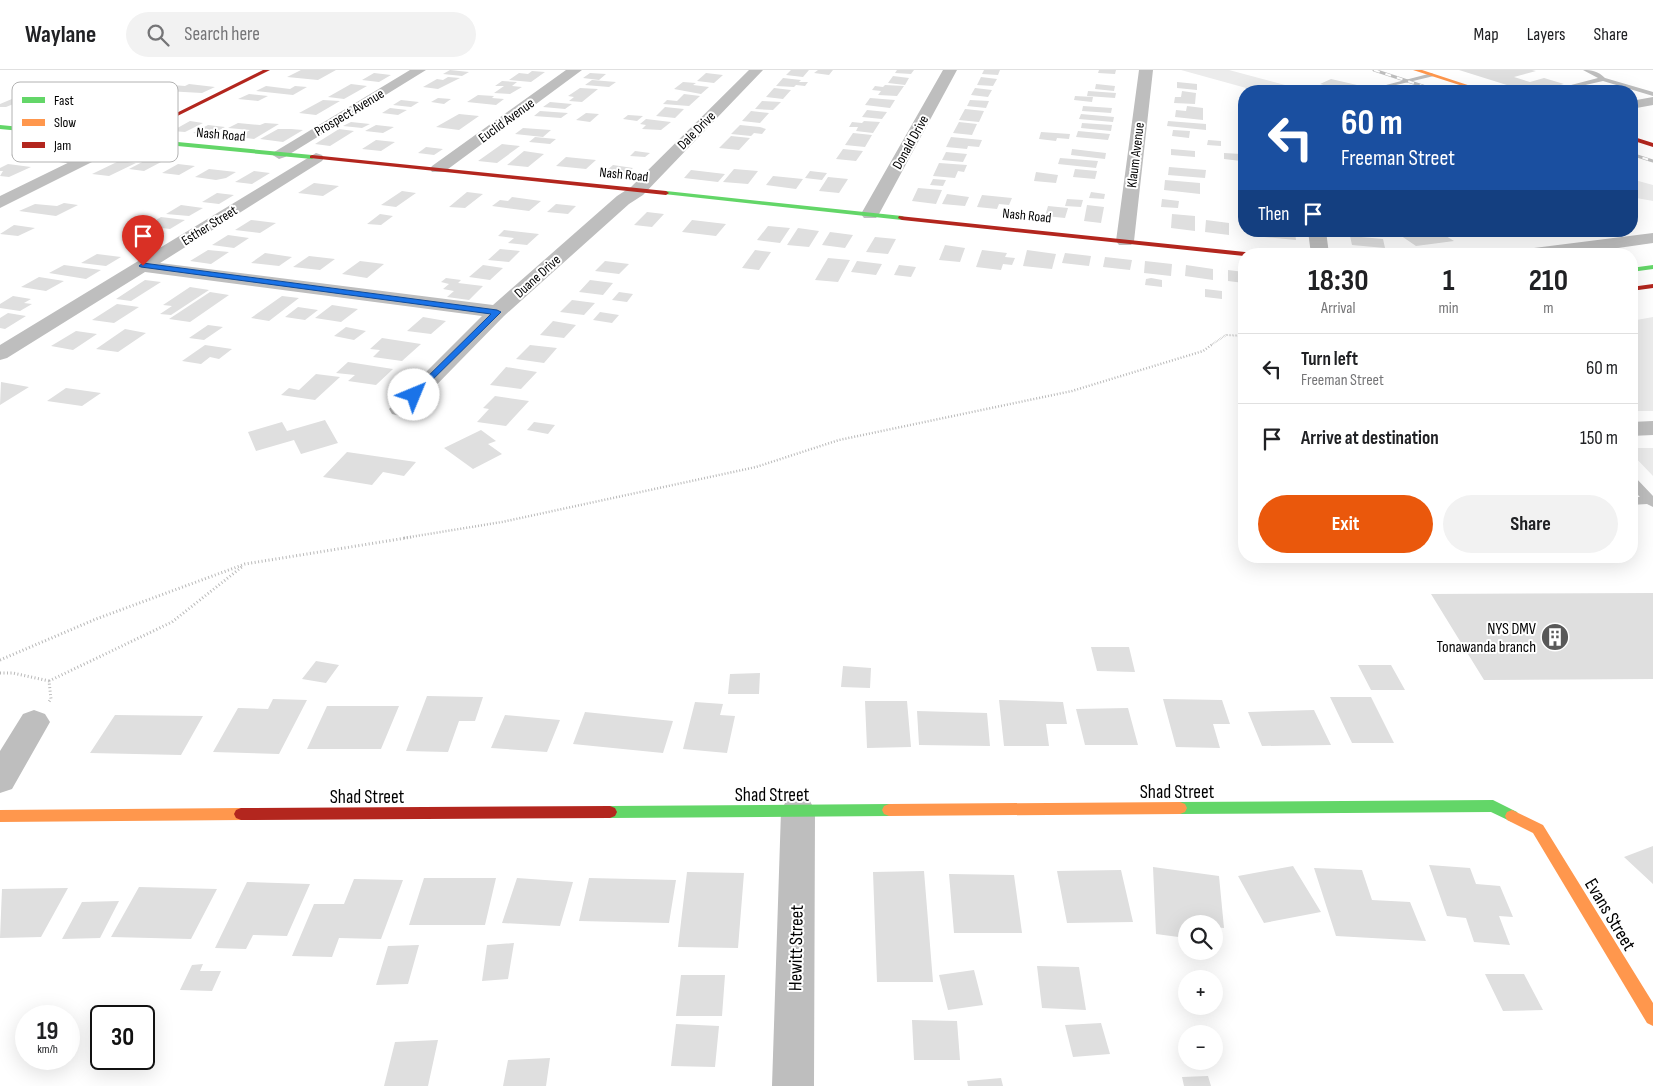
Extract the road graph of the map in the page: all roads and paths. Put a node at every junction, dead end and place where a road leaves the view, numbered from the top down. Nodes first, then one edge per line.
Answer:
1 (268, 70) edge
2 (420, 70) edge
3 (575, 70) edge
4 (756, 70) edge
5 (950, 70) edge
6 (1146, 70) edge
7 (1416, 70) edge
8 (1586, 70) edge
9 (1432, 75) junction
10 (1603, 79) junction
11 (1389, 85) edge
12 (1463, 85) edge
13 (1577, 85) edge
14 (1623, 85) edge
15 (1638, 90) edge
16 (1653, 94) edge
17 (1653, 100) edge
18 (1638, 103) edge
19 (178, 114) edge
20 (1638, 140) edge
21 (178, 145) edge
22 (1653, 145) edge
23 (279, 154) junction
24 (316, 158) junction
25 (74, 162) edge
26 (82, 163) joint
27 (438, 169) junction
28 (637, 191) junction
29 (0, 203) edge
30 (870, 214) junction
31 (1653, 238) edge
32 (1125, 240) junction
33 (1579, 248) edge
34 (1238, 253) edge
35 (143, 266) junction
36 (1653, 266) edge
37 (1638, 269) edge
38 (1653, 286) edge
39 (1638, 288) edge
40 (497, 312) junction
41 (1238, 336) edge
42 (0, 354) edge
43 (400, 409) dead end
44 (1653, 428) edge
45 (1638, 429) edge
46 (1638, 487) edge
47 (1638, 501) edge
48 (1652, 502) edge
49 (245, 564) junction
50 (0, 660) edge
51 (0, 673) edge
52 (49, 681) junction
53 (34, 722) joint
54 (0, 780) edge
55 (798, 811) junction
56 (0, 816) edge
57 (1538, 829) joint
58 (1653, 1018) edge
59 (793, 1086) edge

1 - 19 main road
2 - 23 street, Prospect Avenue
3 - 27 street, Euclid Avenue
4 - 28 street, Dale Drive
5 - 30 street, Donald Drive
6 - 32 street, Klaum Avenue
7 - 9 main road
8 - 10 lane
9 - 11 lane
9 - 12 main road
10 - 13 lane
10 - 14 lane
15 - 16 lane
17 - 18 street
20 - 22 main road
21 - 23 main road, Nash Road
23 - 24 main road, Nash Road
24 - 27 main road, Nash Road
24 - 35 street, Esther Street
25 - 26 lane
26 - 29 street
27 - 28 main road, Nash Road
28 - 30 main road, Nash Road
28 - 40 street, Duane Drive
30 - 32 main road, Nash Road
31 - 33 street
32 - 34 main road, Nash Road
35 - 40 street
35 - 42 street, Esther Street
36 - 37 main road
38 - 39 main road
40 - 43 street, Duane Drive
41 - 49 path
44 - 45 street
46 - 48 lane
47 - 48 lane
49 - 50 path
49 - 52 path
51 - 52 path
52 - 53 path
53 - 54 street
55 - 56 main road, Shad Street
55 - 57 main road, Shad Street
55 - 59 street, Hewitt Street
57 - 58 main road, Evans Street

